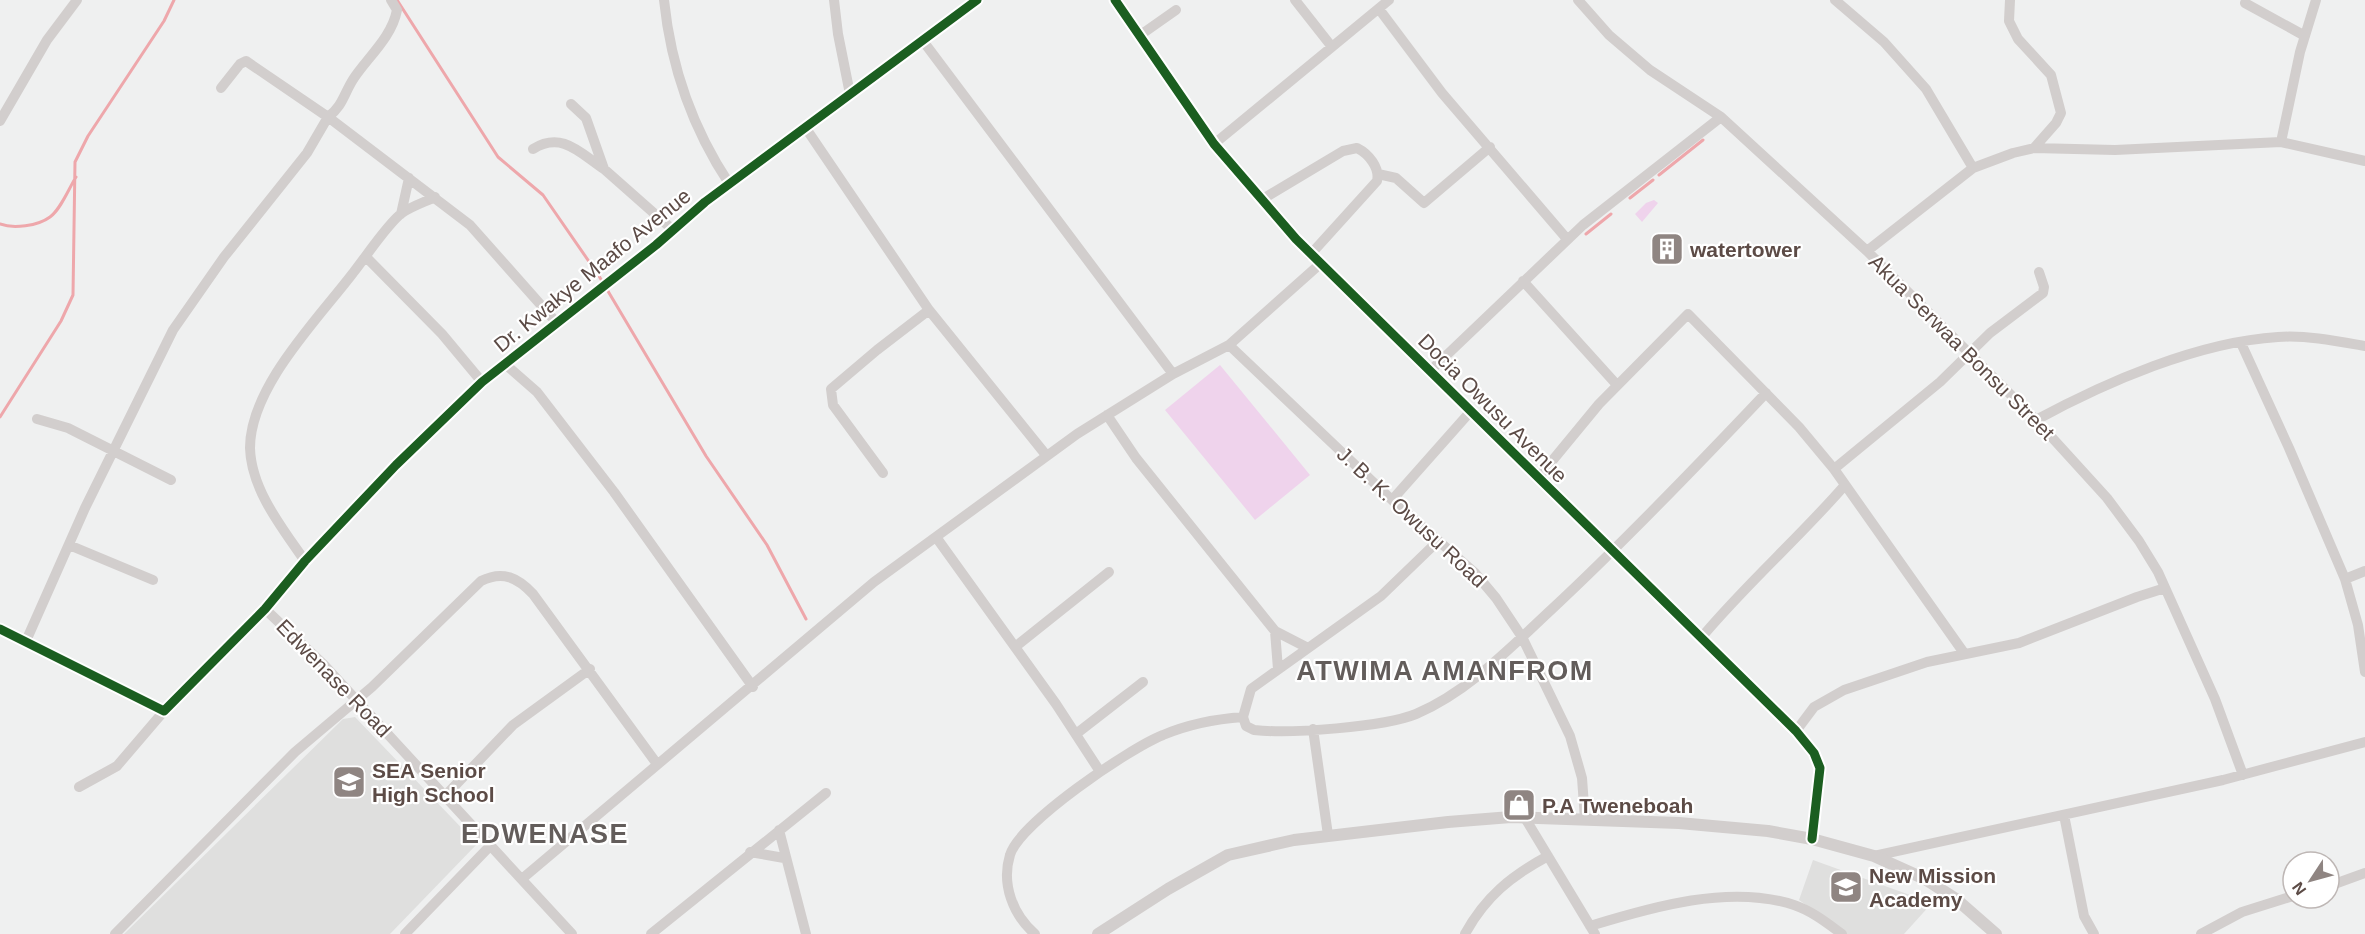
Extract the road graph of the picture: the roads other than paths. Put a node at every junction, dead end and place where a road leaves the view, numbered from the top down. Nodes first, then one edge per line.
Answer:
1 (77, 0) edge
2 (390, 0) edge
3 (664, 0) edge
4 (834, 0) edge
5 (977, 0) edge
6 (1115, 0) edge
7 (1295, 0) edge
8 (1389, 0) edge
9 (1578, 0) edge
10 (1835, 0) edge
11 (2010, 0) edge
12 (2316, 0) edge
13 (2245, 3) dead end
14 (1379, 9) junction
15 (1176, 10) dead end
16 (1139, 36) junction
17 (2305, 36) junction
18 (923, 41) junction
19 (1332, 47) junction
20 (221, 88) dead end
21 (850, 94) junction
22 (571, 104) dead end
23 (328, 117) junction
24 (1721, 117) junction
25 (0, 121) edge
26 (805, 128) junction
27 (2282, 142) junction
28 (1214, 144) junction
29 (1490, 147) junction
30 (2034, 148) junction
31 (532, 149) dead end
32 (2365, 160) edge
33 (1973, 168) junction
34 (604, 169) junction
35 (1378, 174) junction
36 (409, 178) junction
37 (730, 185) junction
38 (435, 198) junction
39 (1261, 200) junction
40 (401, 214) junction
41 (674, 230) junction
42 (1567, 239) junction
43 (1868, 251) junction
44 (1310, 255) junction
45 (366, 257) junction
46 (1320, 264) junction
47 (2039, 272) dead end
48 (1523, 280) junction
49 (929, 310) junction
50 (556, 322) junction
51 (2241, 343) junction
52 (1229, 345) junction
53 (2365, 346) edge
54 (1971, 354) junction
55 (505, 364) junction
56 (1430, 371) junction
57 (1173, 374) junction
58 (482, 382) junction
59 (1617, 385) junction
60 (1766, 393) junction
61 (1470, 411) junction
62 (1107, 415) junction
63 (37, 419) dead end
64 (2036, 420) junction
65 (114, 449) junction
66 (1046, 455) junction
67 (1834, 469) junction
68 (883, 473) dead end
69 (1538, 478) junction
70 (171, 480) dead end
71 (1845, 485) junction
72 (1392, 500) junction
73 (936, 537) junction
74 (1438, 541) junction
75 (69, 545) junction
76 (1613, 551) junction
77 (305, 561) junction
78 (2365, 571) edge
79 (1108, 572) dead end
80 (2345, 579) junction
81 (153, 580) dead end
82 (2165, 588) junction
83 (265, 609) junction
84 (0, 629) edge
85 (1275, 631) junction
86 (1522, 637) junction
87 (1701, 638) junction
88 (26, 641) junction
89 (1015, 647) junction
90 (1308, 648) junction
91 (1964, 652) junction
92 (590, 669) junction
93 (1278, 669) junction
94 (2365, 672) edge
95 (1143, 681) dead end
96 (753, 687) junction
97 (356, 701) junction
98 (164, 711) junction
99 (1243, 717) junction
100 (1313, 729) junction
101 (1796, 730) junction
102 (1076, 734) junction
103 (2365, 742) edge
104 (657, 764) junction
105 (1099, 770) junction
106 (2242, 775) junction
107 (80, 787) dead end
108 (826, 793) dead end
109 (445, 796) junction
110 (2064, 815) junction
111 (1525, 818) junction
112 (1585, 819) junction
113 (779, 830) junction
114 (1328, 835) junction
115 (1812, 839) junction
116 (491, 845) junction
117 (750, 852) junction
118 (1548, 856) junction
119 (1874, 856) junction
120 (784, 858) junction
121 (2365, 873) edge
122 (523, 878) junction
123 (2341, 882) edge
124 (2281, 901) edge
125 (1592, 930) edge
126 (116, 934) edge
127 (405, 934) edge
128 (572, 934) edge
129 (651, 934) edge
130 (806, 934) edge
131 (1035, 934) edge
132 (1098, 934) edge
133 (1465, 934) edge
134 (1842, 934) edge
135 (1996, 934) edge
136 (2094, 934) edge
137 (2201, 934) edge

1 - 25 street
2 - 23 street
3 - 37 street
4 - 21 street
5 - 18 street, Dr. Kwakye Maafo Avenue
6 - 16 street, Docia Owusu Avenue
7 - 19 street
8 - 14 street
9 - 24 street, Akua Serwaa Bonsu Street
10 - 33 street
11 - 30 street
12 - 17 street
13 - 17 street
14 - 19 street
14 - 29 street
15 - 16 street
16 - 28 street, Docia Owusu Avenue
17 - 27 street
18 - 21 street, Dr. Kwakye Maafo Avenue
18 - 57 street
19 - 28 street
20 - 23 street
21 - 26 street, Dr. Kwakye Maafo Avenue
22 - 34 street
23 - 36 street
23 - 65 street
24 - 42 street
24 - 43 street, Akua Serwaa Bonsu Street
26 - 37 street, Dr. Kwakye Maafo Avenue
26 - 49 street
27 - 30 street
27 - 32 street
28 - 39 street, Docia Owusu Avenue
29 - 35 street
29 - 42 street
30 - 33 street
31 - 34 street
33 - 43 street
34 - 41 street
35 - 39 street
35 - 44 street
36 - 38 street
36 - 40 street
37 - 41 street, Dr. Kwakye Maafo Avenue
38 - 40 street
38 - 50 street
39 - 44 street, Docia Owusu Avenue
40 - 45 street
41 - 50 street, Dr. Kwakye Maafo Avenue
42 - 48 street
43 - 54 street, Akua Serwaa Bonsu Street
44 - 46 street, Docia Owusu Avenue
45 - 58 street
45 - 77 street
46 - 52 street
46 - 56 street, Docia Owusu Avenue
47 - 54 street
48 - 56 street
48 - 59 street
49 - 66 street
49 - 68 street
50 - 55 street, Dr. Kwakye Maafo Avenue
51 - 53 street
51 - 64 street
51 - 80 street
52 - 57 street
52 - 72 street, J. B. K. Owusu Road
54 - 64 street, Akua Serwaa Bonsu Street
54 - 67 street
55 - 58 street, Dr. Kwakye Maafo Avenue
55 - 96 street
56 - 61 street, Docia Owusu Avenue
57 - 62 street
58 - 77 street, Dr. Kwakye Maafo Avenue
59 - 60 street
59 - 69 street
60 - 67 street
60 - 76 street
61 - 69 street, Docia Owusu Avenue
61 - 72 street
62 - 66 street
62 - 85 street
63 - 65 street
64 - 82 street, Akua Serwaa Bonsu Street
65 - 70 street
65 - 75 street
66 - 73 street
67 - 71 street
69 - 76 street, Docia Owusu Avenue
71 - 87 street
71 - 91 street
72 - 74 street, J. B. K. Owusu Road
73 - 89 street
73 - 96 street
74 - 86 street, J. B. K. Owusu Road
74 - 90 street
75 - 81 street
75 - 88 street
76 - 86 street
76 - 87 street, Docia Owusu Avenue
77 - 83 street, Dr. Kwakye Maafo Avenue
78 - 80 street
79 - 89 street
80 - 94 street
82 - 91 street
82 - 106 street, Akua Serwaa Bonsu Street
83 - 97 street, Edwenase Road
83 - 98 street, Dr. Kwakye Maafo Avenue
84 - 88 street
85 - 90 street
85 - 93 street
86 - 100 street
86 - 112 street, J. B. K. Owusu Road
87 - 101 street, Docia Owusu Avenue
88 - 98 street
89 - 102 street
90 - 93 street
91 - 101 street
92 - 97 street
92 - 104 street
92 - 109 street
93 - 99 street
95 - 102 street
96 - 104 street
97 - 109 street, Edwenase Road
97 - 126 street
98 - 107 street, Dr. Kwakye Maafo Avenue
99 - 100 street
99 - 105 street
100 - 114 street
101 - 115 street, Docia Owusu Avenue
102 - 105 street
103 - 106 street
104 - 122 street
105 - 131 street
106 - 110 street
108 - 113 street
109 - 116 street, Edwenase Road
110 - 119 street
110 - 136 street
111 - 112 street
111 - 114 street
111 - 118 street
112 - 115 street
113 - 117 street
113 - 120 street
114 - 132 street
115 - 119 street
116 - 122 street, Edwenase Road
116 - 127 street
117 - 120 street
117 - 129 street
118 - 125 street
118 - 133 street
119 - 135 street
120 - 130 street
121 - 123 street
122 - 128 street, Edwenase Road
124 - 137 street
125 - 134 street

